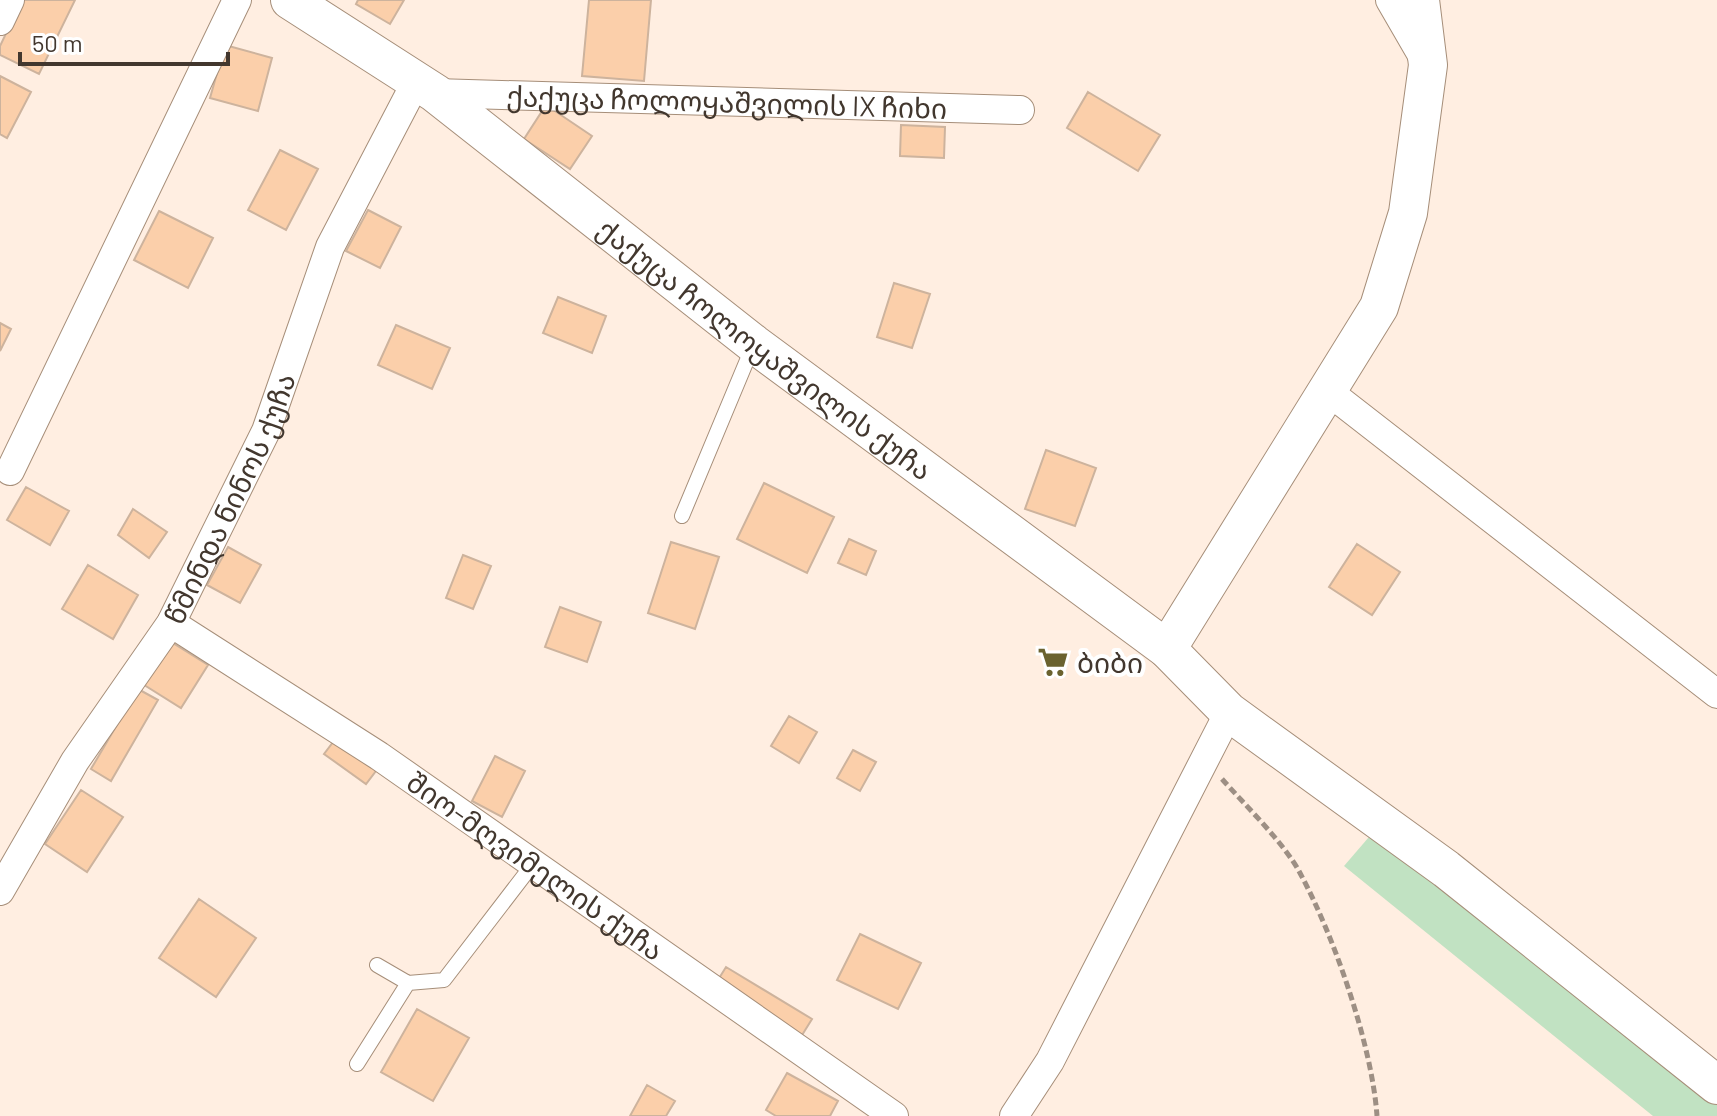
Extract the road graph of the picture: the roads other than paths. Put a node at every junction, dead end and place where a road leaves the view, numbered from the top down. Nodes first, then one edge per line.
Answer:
1 (10, 0) edge
2 (237, 0) edge
3 (290, 0) edge
4 (1390, 0) edge
5 (1420, 0) edge
6 (0, 21) edge
7 (1428, 65) junction
8 (425, 88) junction
9 (1020, 110) dead end
10 (754, 344) junction
11 (1329, 392) junction
12 (10, 471) dead end
13 (682, 516) dead end
14 (171, 623) junction
15 (1167, 649) junction
16 (1717, 694) edge
17 (1229, 712) junction
18 (533, 864) junction
19 (0, 891) edge
20 (377, 965) dead end
21 (408, 983) junction
22 (357, 1064) dead end
23 (1717, 1085) edge
24 (894, 1116) edge
25 (1014, 1116) edge

1 - 6 street
2 - 12 street
3 - 8 main road, ქაქუცა ჩოლოყაშვილის ქუჩა
4 - 7 street
5 - 7 main road
7 - 11 main road
8 - 9 street, ქაქუცა ჩოლოყაშვილის IX ჩიხი
8 - 10 main road, ქაქუცა ჩოლოყაშვილის ქუჩა
8 - 14 street, წმინდა ნინოს ქუჩა
10 - 13 lane
10 - 15 main road, ქაქუცა ჩოლოყაშვილის ქუჩა
11 - 15 main road
11 - 16 street
14 - 18 street, შიო-მღვიმელის ქუჩა
14 - 19 street, წმინდა ნინოს ქუჩა
15 - 17 main road, ქაქუცა ჩოლოყაშვილის ქუჩა
17 - 23 main road, ქაქუცა ჩოლოყაშვილის ქუჩა
17 - 25 street
18 - 21 lane
18 - 24 street, შიო-მღვიმელის ქუჩა
20 - 21 lane
21 - 22 lane

